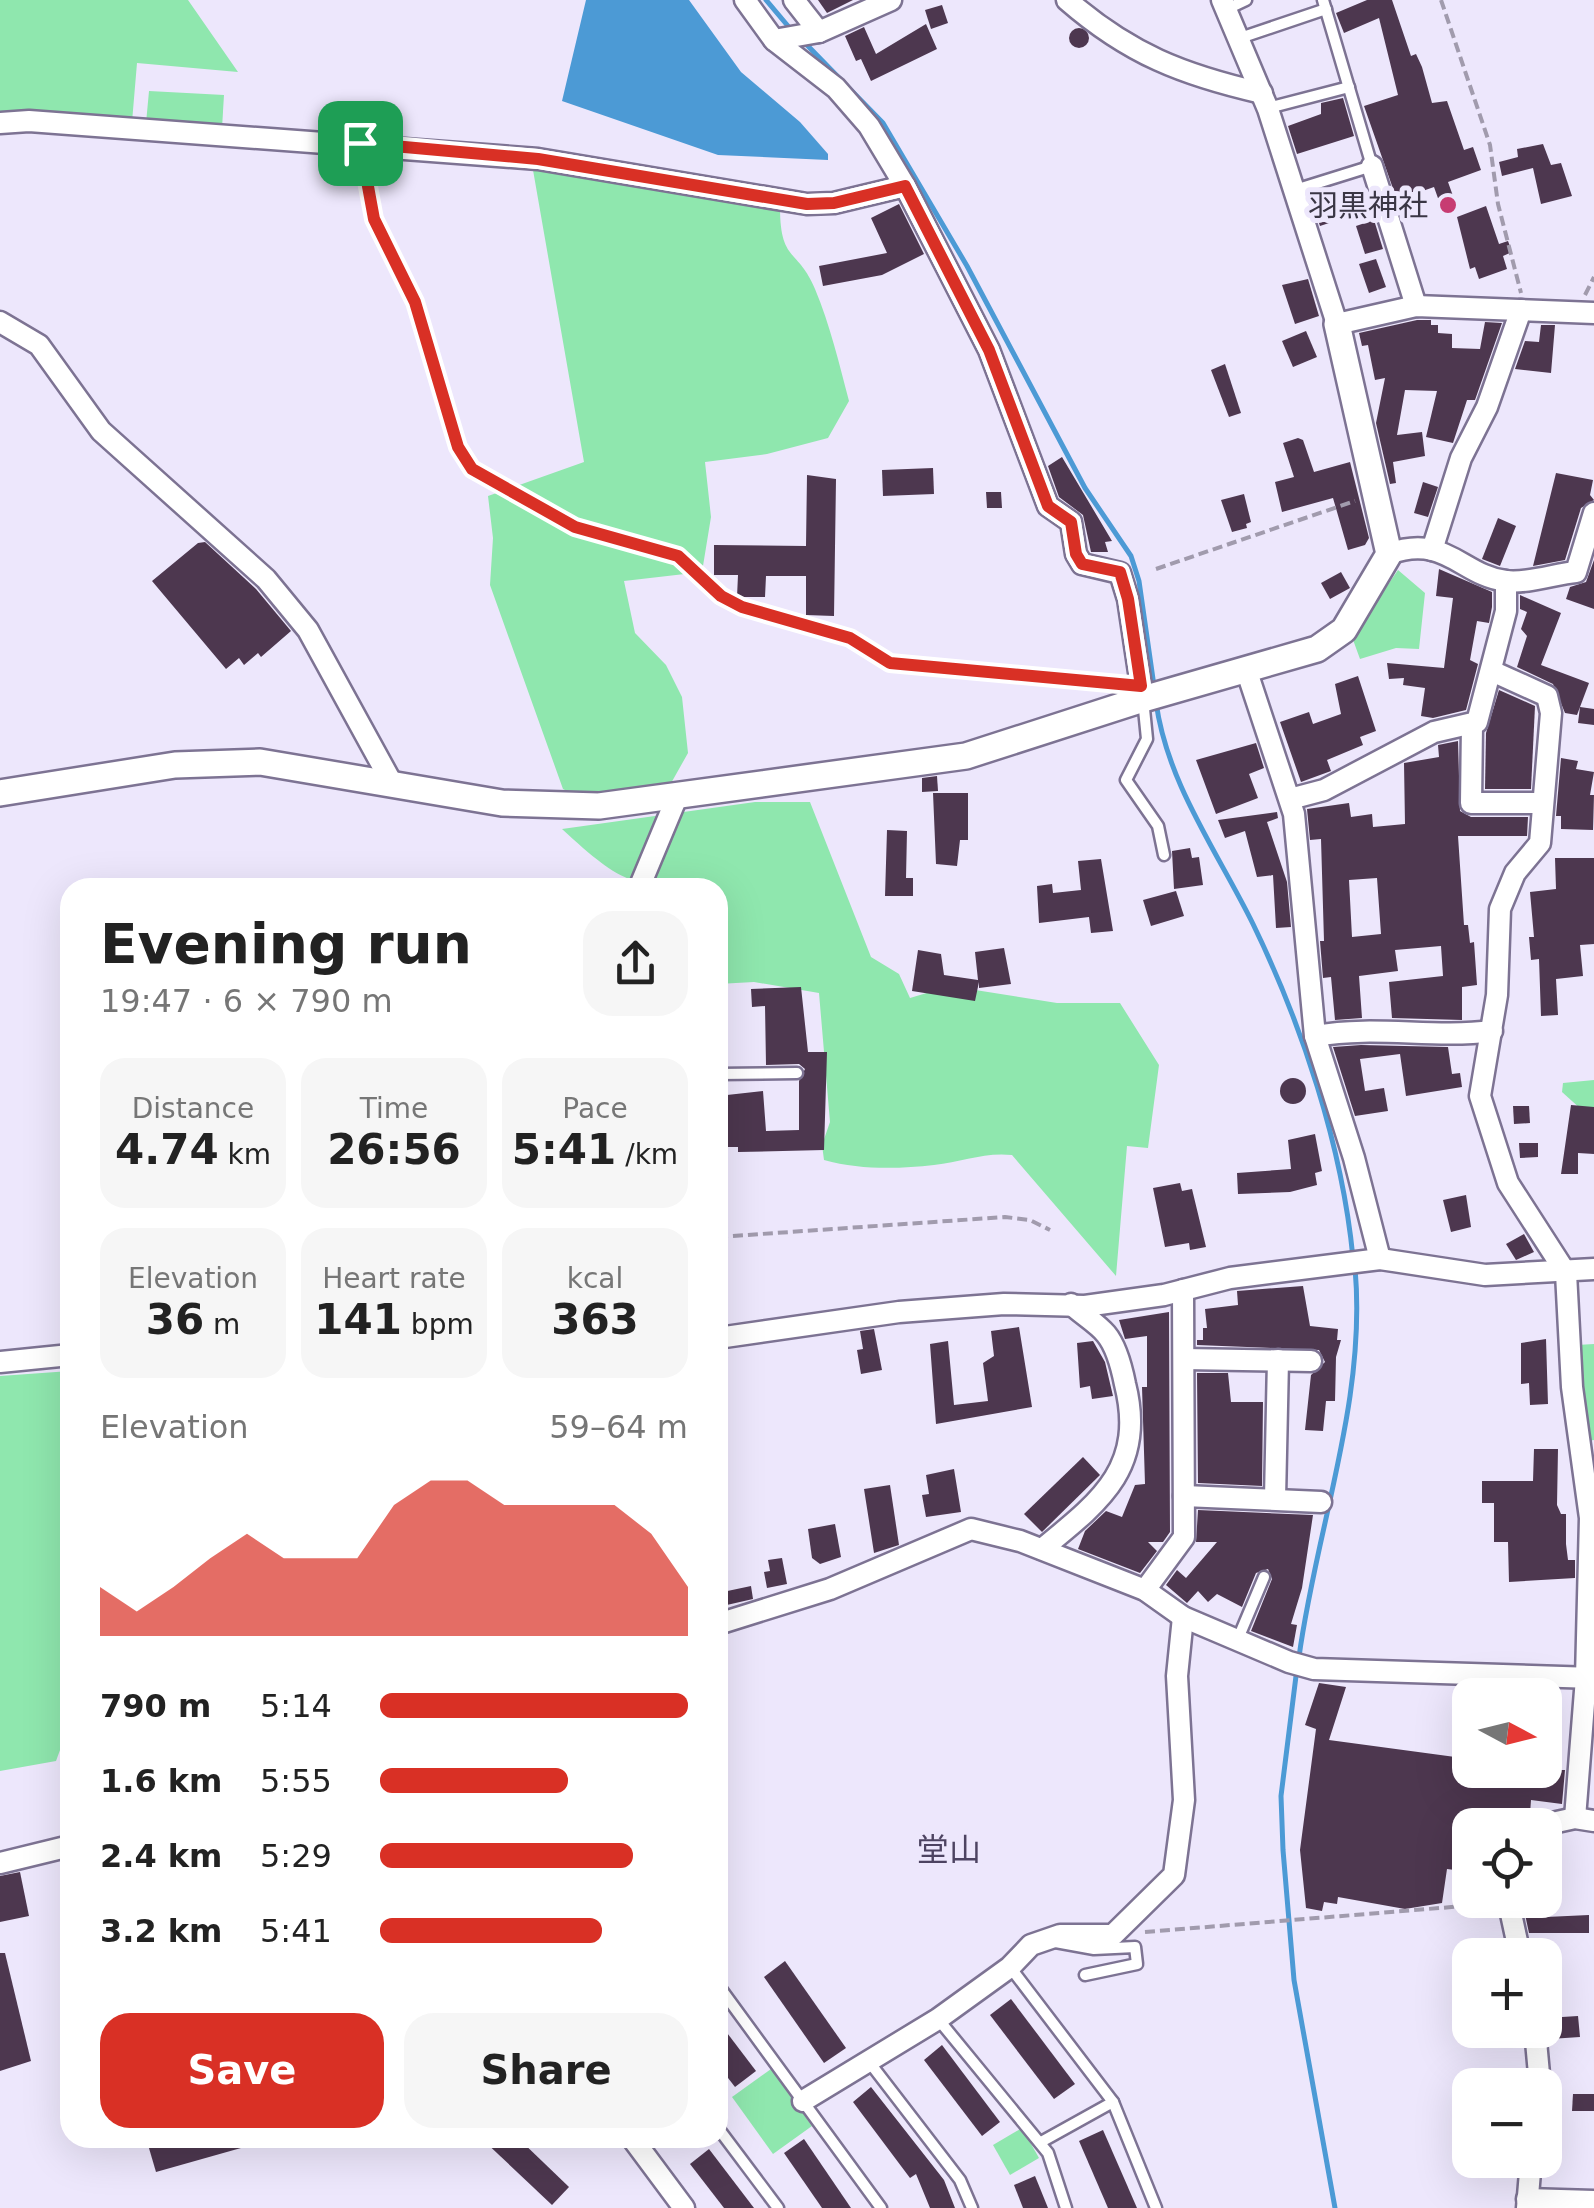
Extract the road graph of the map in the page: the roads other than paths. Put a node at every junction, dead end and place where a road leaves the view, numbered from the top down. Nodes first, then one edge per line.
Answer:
1 (745, 0) edge
2 (794, 0) edge
3 (892, 0) edge
4 (1067, 0) edge
5 (1232, 3) edge
6 (1324, 4) edge
7 (815, 33) junction
8 (1240, 38) junction
9 (779, 39) junction
10 (1350, 87) junction
11 (1265, 101) junction
12 (0, 123) edge
13 (1372, 166) junction
14 (905, 186) junction
15 (1295, 190) junction
16 (1416, 306) junction
17 (1522, 310) junction
18 (1594, 313) edge
19 (0, 322) edge
20 (1337, 324) junction
21 (1594, 513) edge
22 (1432, 550) junction
23 (1389, 554) junction
24 (1506, 582) junction
25 (1246, 669) junction
26 (1494, 672) junction
27 (1150, 693) junction
28 (1472, 725) junction
29 (393, 785) junction
30 (0, 793) edge
31 (677, 797) junction
32 (1290, 799) junction
33 (1541, 803) junction
34 (1164, 855) dead end
35 (643, 878) edge
36 (1492, 1031) junction
37 (1315, 1036) junction
38 (797, 1073) dead end
39 (728, 1074) edge
40 (1367, 1261) junction
41 (1594, 1269) edge
42 (1566, 1272) junction
43 (1183, 1290) junction
44 (1071, 1304) junction
45 (728, 1337) edge
46 (60, 1356) edge
47 (1184, 1359) junction
48 (1278, 1360) junction
49 (1311, 1361) dead end
50 (0, 1362) edge
51 (1184, 1496) junction
52 (1275, 1498) junction
53 (1321, 1502) dead end
54 (1042, 1550) junction
55 (1591, 1562) edge
56 (1264, 1577) dead end
57 (1145, 1590) junction
58 (1183, 1617) junction
59 (728, 1621) edge
60 (1236, 1641) junction
61 (1590, 1678) edge
62 (1584, 1820) edge
63 (60, 1848) edge
64 (0, 1863) edge
65 (1045, 1938) junction
66 (1010, 1967) junction
67 (1085, 1975) dead end
68 (728, 1998) edge
69 (938, 2020) junction
70 (870, 2063) junction
71 (803, 2102) junction
72 (1114, 2102) junction
73 (728, 2141) edge
74 (1041, 2142) junction
75 (639, 2148) edge
76 (1530, 2178) edge
77 (1594, 2202) edge
78 (1527, 2204) edge
79 (684, 2208) edge
80 (778, 2208) edge
81 (881, 2208) edge
82 (972, 2208) edge
83 (1066, 2208) edge
84 (1156, 2208) edge

1 - 9 street
2 - 7 street
3 - 7 street
4 - 11 street
5 - 8 street
6 - 8 lane
6 - 10 lane
7 - 9 street
8 - 11 street
9 - 14 street
10 - 11 lane
10 - 13 lane
11 - 15 street
12 - 14 street
13 - 15 lane
13 - 16 street
14 - 27 street
15 - 20 street
16 - 17 street
16 - 20 street
17 - 18 street
17 - 22 street
19 - 29 street
20 - 23 street
21 - 24 street
22 - 23 street
22 - 24 street
23 - 25 street
24 - 26 street
25 - 27 street
25 - 32 street
26 - 28 street
26 - 33 street
27 - 31 street
27 - 34 lane
28 - 32 street
28 - 33 street
29 - 30 street
29 - 31 street
31 - 35 street
32 - 37 street
33 - 36 street
36 - 37 street
36 - 42 street
37 - 40 street
38 - 39 lane
40 - 42 street
40 - 43 street
41 - 42 street
42 - 55 street
43 - 44 street
43 - 47 street
44 - 45 street
44 - 54 street
46 - 50 street
47 - 48 street
47 - 51 street
48 - 49 street
48 - 52 street
51 - 52 street
51 - 57 street
52 - 53 street
54 - 57 street
54 - 59 street
55 - 61 street
56 - 60 lane
57 - 58 street
58 - 60 street
58 - 65 street
60 - 61 street
61 - 62 street
63 - 64 street
65 - 66 street
65 - 67 lane
66 - 69 street
66 - 72 lane
68 - 71 lane
69 - 70 street
69 - 74 lane
70 - 71 street
70 - 82 lane
71 - 81 lane
72 - 74 lane
72 - 84 lane
73 - 80 lane
74 - 83 lane
75 - 79 street
76 - 78 street
77 - 78 street

